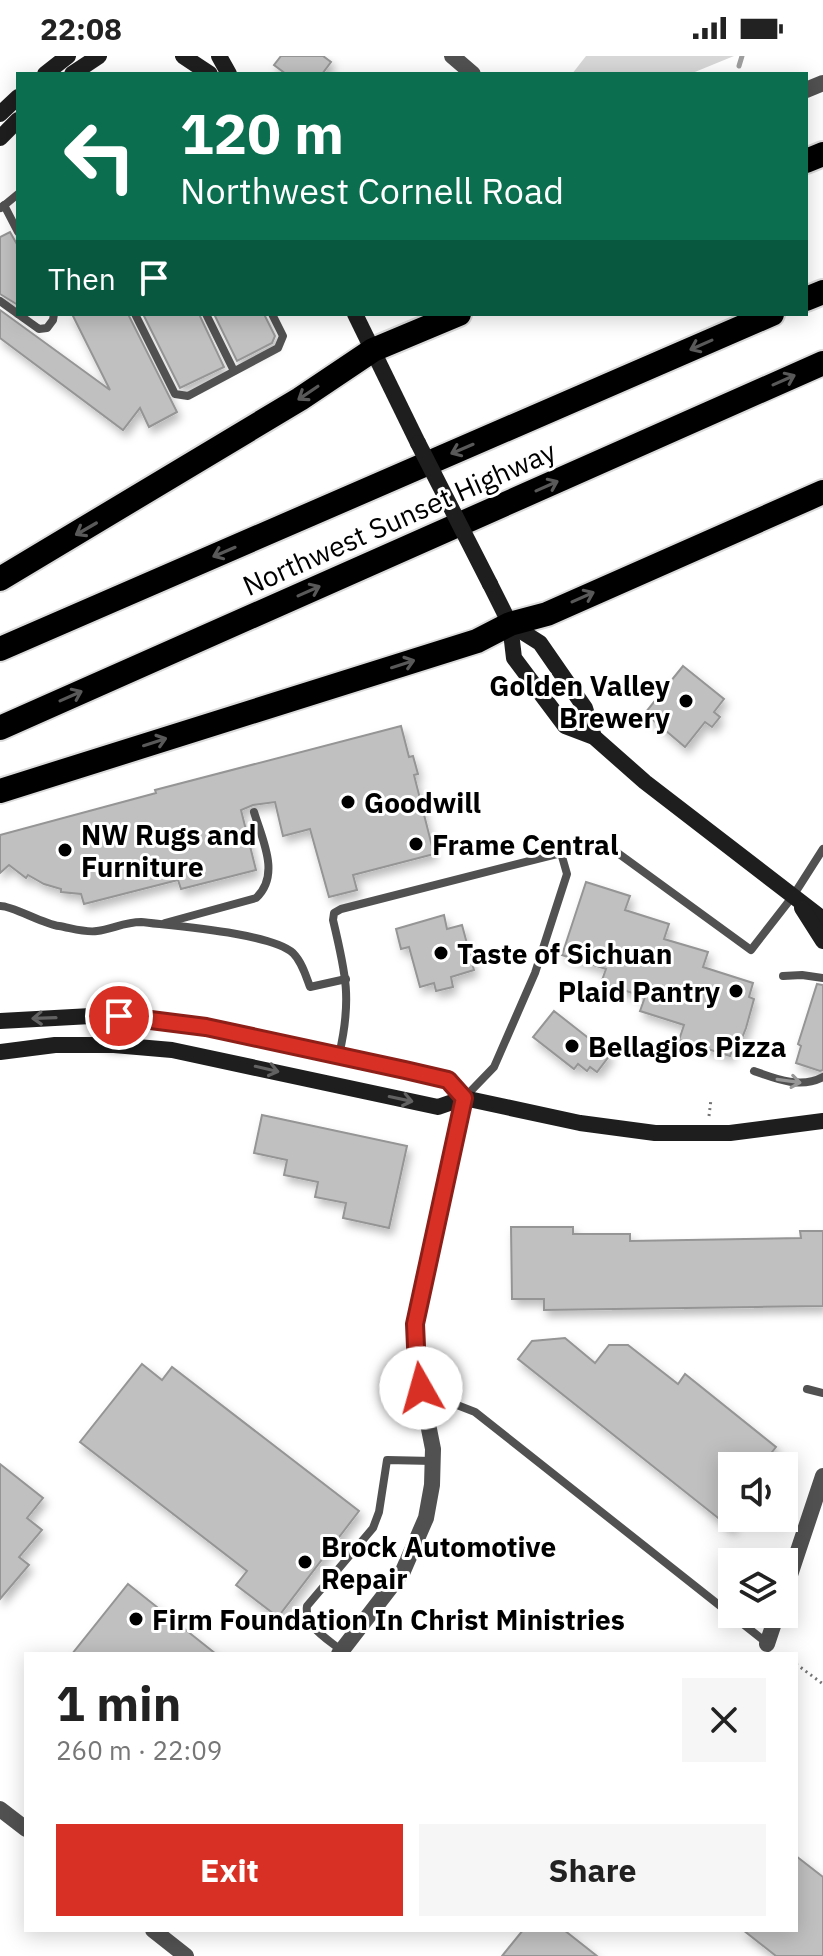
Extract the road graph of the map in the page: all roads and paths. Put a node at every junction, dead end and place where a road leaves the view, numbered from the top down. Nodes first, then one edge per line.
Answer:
1 (68, 56) edge
2 (99, 56) edge
3 (183, 56) edge
4 (48, 72) edge
5 (75, 72) edge
6 (207, 72) edge
7 (16, 99) edge
8 (0, 114) edge
9 (16, 122) edge
10 (0, 138) edge
11 (2, 207) edge
12 (16, 229) edge
13 (21, 316) edge
14 (54, 316) edge
15 (136, 316) edge
16 (207, 316) edge
17 (273, 316) edge
18 (356, 316) edge
19 (454, 316) edge
20 (767, 316) edge
21 (373, 350) junction
22 (823, 363) edge
23 (234, 371) junction
24 (823, 492) edge
25 (0, 579) edge
26 (510, 624) junction
27 (0, 649) edge
28 (0, 728) edge
29 (594, 737) junction
30 (0, 791) edge
31 (254, 812) dead end
32 (823, 849) edge
33 (561, 853) junction
34 (795, 898) junction
35 (0, 906) edge
36 (823, 919) edge
37 (160, 924) junction
38 (823, 941) edge
39 (783, 976) dead end
40 (823, 978) edge
41 (346, 979) junction
42 (0, 1021) edge
43 (0, 1052) edge
44 (339, 1055) junction
45 (754, 1071) dead end
46 (823, 1077) edge
47 (464, 1098) junction
48 (823, 1121) edge
49 (807, 1389) dead end
50 (823, 1393) edge
51 (425, 1407) junction
52 (433, 1461) junction
53 (823, 1476) edge
54 (798, 1551) edge
55 (772, 1628) edge
56 (767, 1644) joint
57 (341, 1652) edge
58 (798, 1665) edge
59 (823, 1684) edge
60 (0, 1809) edge
61 (24, 1827) edge
62 (156, 1932) edge
63 (186, 1956) edge

1 - 4 main road
2 - 5 main road
3 - 6 main road
7 - 8 main road
9 - 10 main road
11 - 12 lane
13 - 14 lane
15 - 23 lane
16 - 23 lane
17 - 23 lane
18 - 21 main road
19 - 21 highway
20 -> 27 highway, Northwest Sunset Highway
21 -> 25 highway
21 - 26 main road, bridge
28 -> 22 highway, Northwest Sunset Highway
26 -> 24 highway
26 - 29 main road
26 - 29 main road
30 -> 26 highway
29 - 34 main road
31 - 37 lane
32 - 34 lane
33 - 34 lane
33 - 41 lane
33 - 47 lane
34 - 36 main road
34 - 38 main road
35 - 37 lane
37 - 41 lane
39 - 40 lane
41 - 44 lane
44 -> 42 main road
43 -> 47 main road
44 - 47 main road
45 -> 46 lane
47 - 48 main road
47 - 51 street
49 - 50 lane
51 - 52 street
51 - 56 lane
52 - 57 street
52 - 57 lane
53 - 54 street
55 - 56 street
58 - 59 path
60 - 61 street
62 - 63 street

